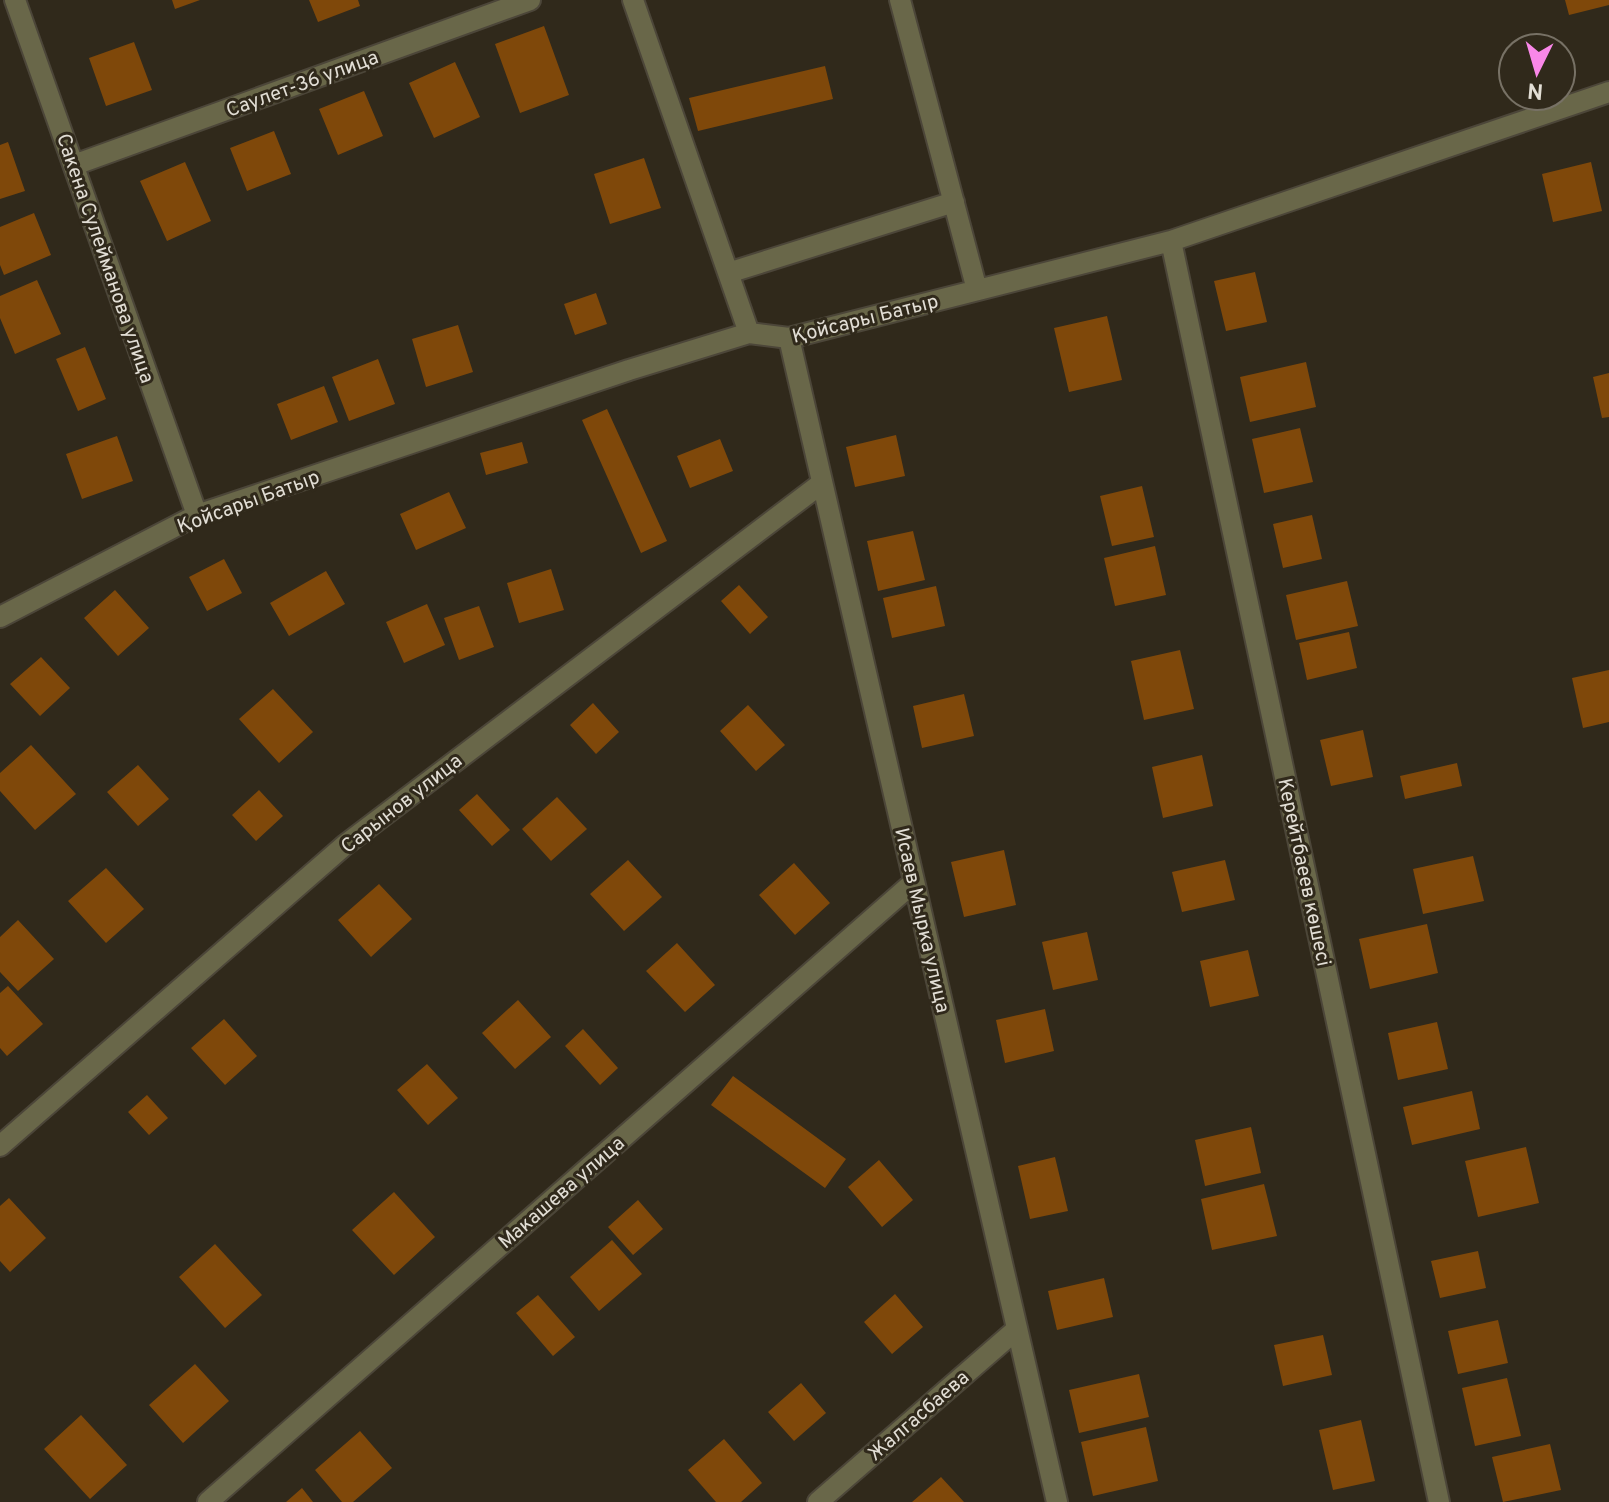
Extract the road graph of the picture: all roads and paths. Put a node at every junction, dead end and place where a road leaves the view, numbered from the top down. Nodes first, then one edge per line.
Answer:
1 (15, 0) edge
2 (530, 0) edge
3 (633, 0) edge
4 (900, 0) edge
5 (1609, 92) edge
6 (74, 165) junction
7 (954, 202) junction
8 (1171, 241) junction
9 (728, 273) junction
10 (977, 290) junction
11 (749, 333) junction
12 (789, 338) junction
13 (822, 483) junction
14 (197, 515) junction
15 (0, 617) edge
16 (914, 882) junction
17 (0, 1146) edge
18 (1017, 1329) junction
19 (208, 1502) edge
20 (818, 1502) edge
21 (1057, 1502) edge
22 (1439, 1502) edge

1 - 6 street, Сакена Сулейманова улица
2 - 6 street, Саулет-36 улица
3 - 9 street
4 - 7 street
5 - 8 street, Қойсары Батыр
6 - 14 street, Сакена Сулейманова улица
7 - 9 street
7 - 10 street
8 - 10 street, Қойсары Батыр
8 - 22 street, Керейтбаеев көшесі
9 - 11 street
10 - 12 street, Қойсары Батыр
11 - 12 street, Қойсары Батыр
11 - 14 street, Қойсары Батыр
12 - 13 street, Исаев Мырка улица
13 - 16 street, Исаев Мырка улица
13 - 17 street, Сарынов улица
14 - 15 street, Қойсары Батыр
16 - 18 street, Исаев Мырка улица
16 - 19 street, Макашева улица
18 - 20 street, Жалгасбаева
18 - 21 street, Исаев Мырка улица

